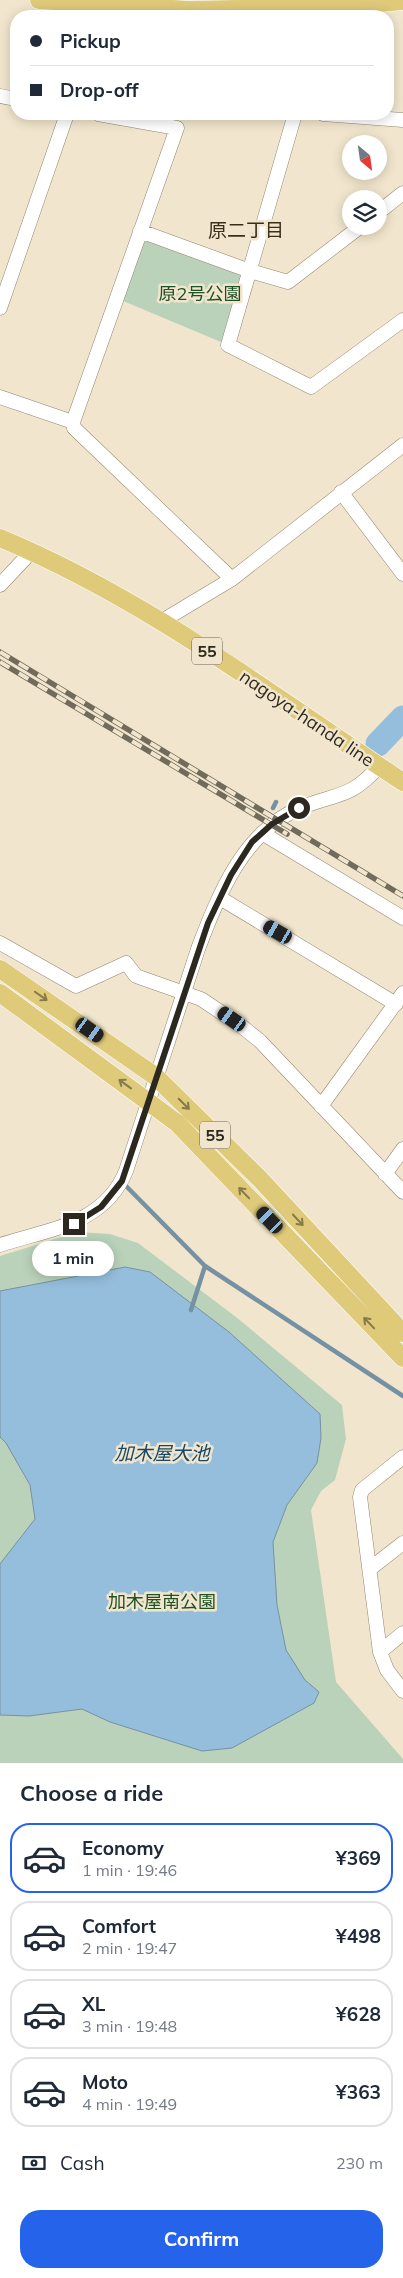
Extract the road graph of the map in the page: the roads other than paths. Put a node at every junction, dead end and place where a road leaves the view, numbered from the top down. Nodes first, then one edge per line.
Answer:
1 (39, 0) edge
2 (403, 1) edge
3 (331, 8) edge
4 (65, 120) edge
5 (131, 120) edge
6 (293, 120) edge
7 (403, 192) edge
8 (387, 205) edge
9 (140, 231) junction
10 (349, 235) edge
11 (250, 271) junction
12 (0, 308) edge
13 (403, 320) edge
14 (0, 397) edge
15 (73, 422) junction
16 (403, 445) edge
17 (341, 492) junction
18 (0, 538) edge
19 (32, 552) junction
20 (401, 568) edge
21 (232, 579) junction
22 (0, 585) edge
23 (162, 621) junction
24 (378, 766) junction
25 (403, 782) edge
26 (262, 833) junction
27 (220, 898) junction
28 (403, 918) edge
29 (0, 943) edge
30 (0, 969) edge
31 (184, 992) junction
32 (0, 993) edge
33 (399, 999) edge
34 (156, 1076) junction
35 (150, 1102) junction
36 (321, 1106) junction
37 (403, 1149) edge
38 (386, 1174) junction
39 (403, 1192) edge
40 (0, 1245) edge
41 (403, 1333) edge
42 (403, 1358) edge
43 (403, 1457) edge
44 (403, 1542) edge
45 (371, 1568) junction
46 (403, 1633) edge
47 (380, 1652) junction
48 (403, 1691) edge

1 - 3 main road
2 - 3 main road
4 - 12 street
5 - 9 street
6 - 11 street
7 - 8 street
9 - 11 street
9 - 15 street
10 - 11 street
11 - 13 street
14 - 15 street
15 - 21 street
16 - 17 street
17 - 20 street
17 - 21 street
18 - 19 main road, nagoya-handa line / 55
19 - 22 street
19 - 23 main road, nagoya-handa line / 55
21 - 23 street
23 - 24 main road, nagoya-handa line / 55
24 - 25 main road, nagoya-handa line / 55
24 - 26 street
26 - 27 street
26 - 28 street
27 - 31 street
27 - 33 street
29 - 31 street
30 -> 34 main road, 55
31 - 34 street
31 - 36 street
35 -> 32 main road, 55
33 - 36 street
34 - 35 street
34 -> 41 main road, 55
35 - 40 street
42 -> 35 main road, 55
36 - 38 street
37 - 38 street
38 - 39 street
43 - 45 street
44 - 45 street
45 - 47 street
46 - 47 street
47 - 48 street

